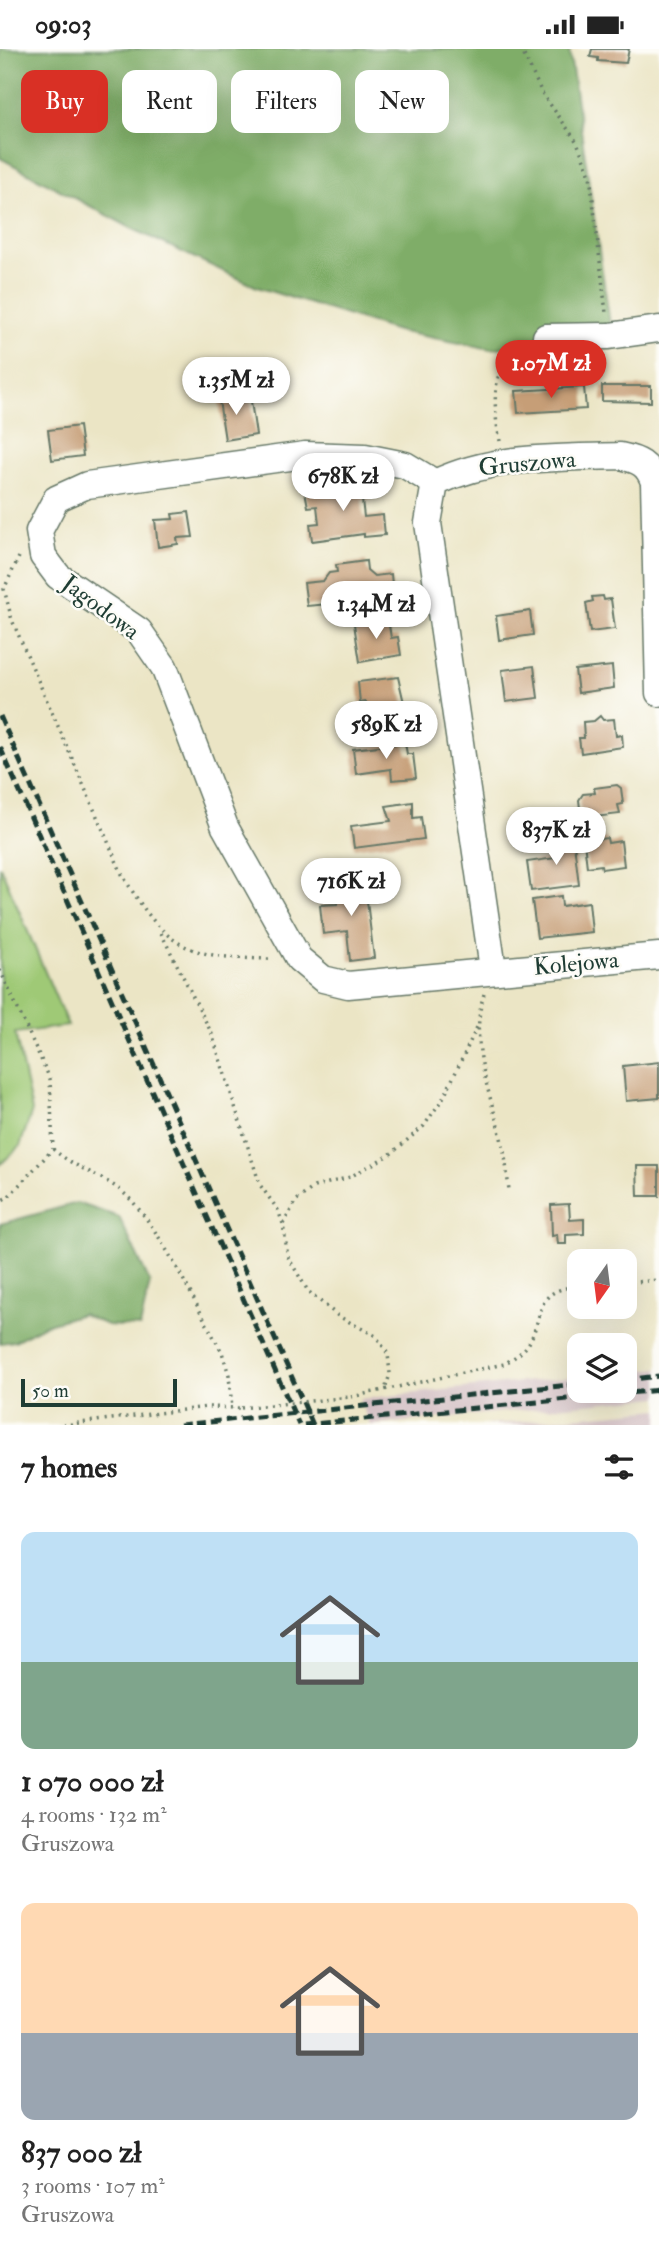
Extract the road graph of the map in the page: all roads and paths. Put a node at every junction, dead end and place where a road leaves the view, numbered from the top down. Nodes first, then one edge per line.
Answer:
1 (521, 49) edge
2 (659, 329) edge
3 (609, 336) junction
4 (546, 337) joint
5 (504, 460) junction
6 (435, 483) junction
7 (38, 531) junction
8 (0, 580) edge
9 (4, 589) junction
10 (659, 693) edge
11 (160, 931) junction
12 (659, 956) edge
13 (299, 959) junction
14 (493, 969) junction
15 (0, 970) edge
16 (477, 1027) junction
17 (53, 1149) junction
18 (509, 1191) dead end
19 (0, 1201) edge
20 (283, 1224) junction
21 (659, 1280) edge
22 (637, 1282) edge
23 (567, 1287) edge
24 (385, 1390) junction
25 (232, 1409) junction
26 (63, 1425) edge

1 - 3 path
2 - 3 street
3 - 4 street
4 - 5 path
5 - 6 street, Gruszowa
5 - 10 street, Gruszowa
6 - 7 street
6 - 14 street
7 - 9 path
7 - 13 street, Jagodowa
8 - 9 path
9 - 11 path
11 - 13 path
11 - 20 path
12 - 14 street, Kolejowa
13 - 14 street, Jagodowa
14 - 16 path
15 - 17 path
16 - 18 path
16 - 20 path
17 - 19 path
17 - 25 path
20 - 24 path
21 - 22 path
23 - 24 path
24 - 25 path, bridge
25 - 26 path

